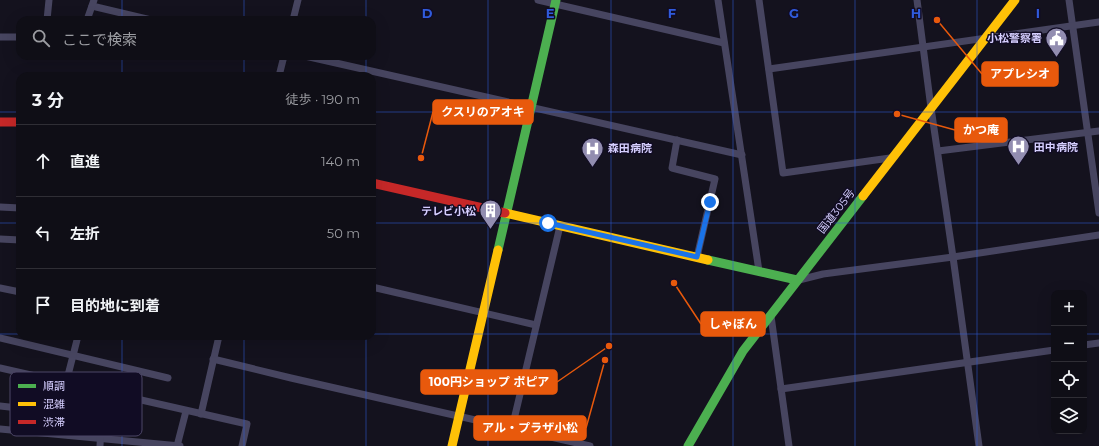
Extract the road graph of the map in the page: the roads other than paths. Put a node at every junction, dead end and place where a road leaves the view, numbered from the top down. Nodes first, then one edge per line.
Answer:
1 (48, 0) edge
2 (298, 0) edge
3 (538, 0) edge
4 (718, 0) edge
5 (759, 0) edge
6 (917, 0) edge
7 (1015, 0) edge
8 (1069, 0) edge
9 (556, 2) edge
10 (93, 3) edge
11 (48, 16) edge
12 (88, 16) edge
13 (137, 16) edge
14 (294, 16) edge
15 (1099, 22) edge
16 (1072, 26) junction
17 (16, 36) edge
18 (0, 37) edge
19 (985, 39) junction
20 (724, 43) junction
21 (924, 48) junction
22 (283, 60) edge
23 (323, 60) edge
24 (769, 69) junction
25 (280, 72) edge
26 (376, 72) edge
27 (376, 72) edge
28 (531, 107) junction
29 (930, 108) junction
30 (0, 122) edge
31 (16, 122) edge
32 (1099, 131) edge
33 (1088, 132) junction
34 (678, 140) junction
35 (938, 151) junction
36 (742, 155) junction
37 (894, 157) junction
38 (376, 184) edge
39 (0, 207) edge
40 (16, 208) edge
41 (506, 213) junction
42 (1099, 213) edge
43 (560, 226) junction
44 (1099, 235) edge
45 (0, 239) edge
46 (16, 240) edge
47 (697, 257) junction
48 (953, 257) junction
49 (759, 271) junction
50 (797, 280) junction
51 (0, 288) edge
52 (376, 288) edge
53 (16, 291) edge
54 (484, 313) junction
55 (771, 316) junction
56 (536, 325) junction
57 (0, 338) edge
58 (77, 340) edge
59 (218, 340) edge
60 (1099, 343) edge
61 (1087, 345) edge
62 (1051, 350) edge
63 (72, 356) junction
64 (213, 359) junction
65 (968, 362) junction
66 (0, 368) edge
67 (18, 372) edge
68 (68, 372) edge
69 (142, 372) edge
70 (142, 372) edge
71 (168, 378) dead end
72 (780, 389) junction
73 (142, 400) edge
74 (0, 406) edge
75 (10, 407) edge
76 (186, 410) junction
77 (201, 414) junction
78 (459, 416) junction
79 (512, 428) junction
80 (0, 429) edge
81 (10, 430) edge
82 (80, 436) edge
83 (101, 438) junction
84 (128, 443) edge
85 (150, 444) edge
86 (100, 446) edge
87 (178, 446) edge
88 (242, 446) edge
89 (452, 446) edge
90 (590, 446) edge
91 (688, 446) edge
92 (789, 446) edge
93 (979, 446) edge

1 - 11 street
2 - 14 street
3 - 9 street
4 - 20 street
5 - 24 street
6 - 21 street
7 - 19 main road, 国道305号
8 - 16 street
9 - 20 street
9 - 28 main road
10 - 12 street
10 - 13 street
15 - 16 street
16 - 19 street
16 - 33 street
17 - 18 street
19 - 21 street
19 - 29 main road, 国道305号
20 - 36 street
21 - 24 street
21 - 29 street
22 - 25 street
23 - 27 street
24 - 37 street
26 - 28 street
28 - 34 street
28 - 41 main road
29 - 35 street
29 - 37 main road, 国道305号
30 - 31 main road
32 - 33 street
33 - 35 street
33 - 42 street
34 - 36 street
34 - 47 street
35 - 48 street
36 - 49 street
37 - 50 main road, 国道305号
38 - 41 main road
39 - 40 street
41 - 43 main road
41 - 54 main road
43 - 47 main road
43 - 56 street
44 - 48 street
45 - 46 street
47 - 49 main road
48 - 50 street
48 - 65 street
49 - 50 main road
50 - 55 main road, 国道305号
51 - 53 street
52 - 54 street
54 - 56 street
54 - 78 main road
55 - 72 street
55 - 91 main road, 国道305号
56 - 79 street
57 - 63 street
58 - 63 street
59 - 64 street
60 - 61 street
62 - 65 street
63 - 68 street
63 - 69 street
64 - 77 street
64 - 78 street
65 - 72 street
65 - 93 street
66 - 67 street
70 - 71 street
72 - 92 street
73 - 76 street
74 - 75 street
76 - 77 street
76 - 87 street
77 - 88 street
78 - 79 street
78 - 89 main road
79 - 90 street
80 - 81 street
82 - 83 street
83 - 84 street
83 - 86 street
84 - 85 street
85 - 87 street

